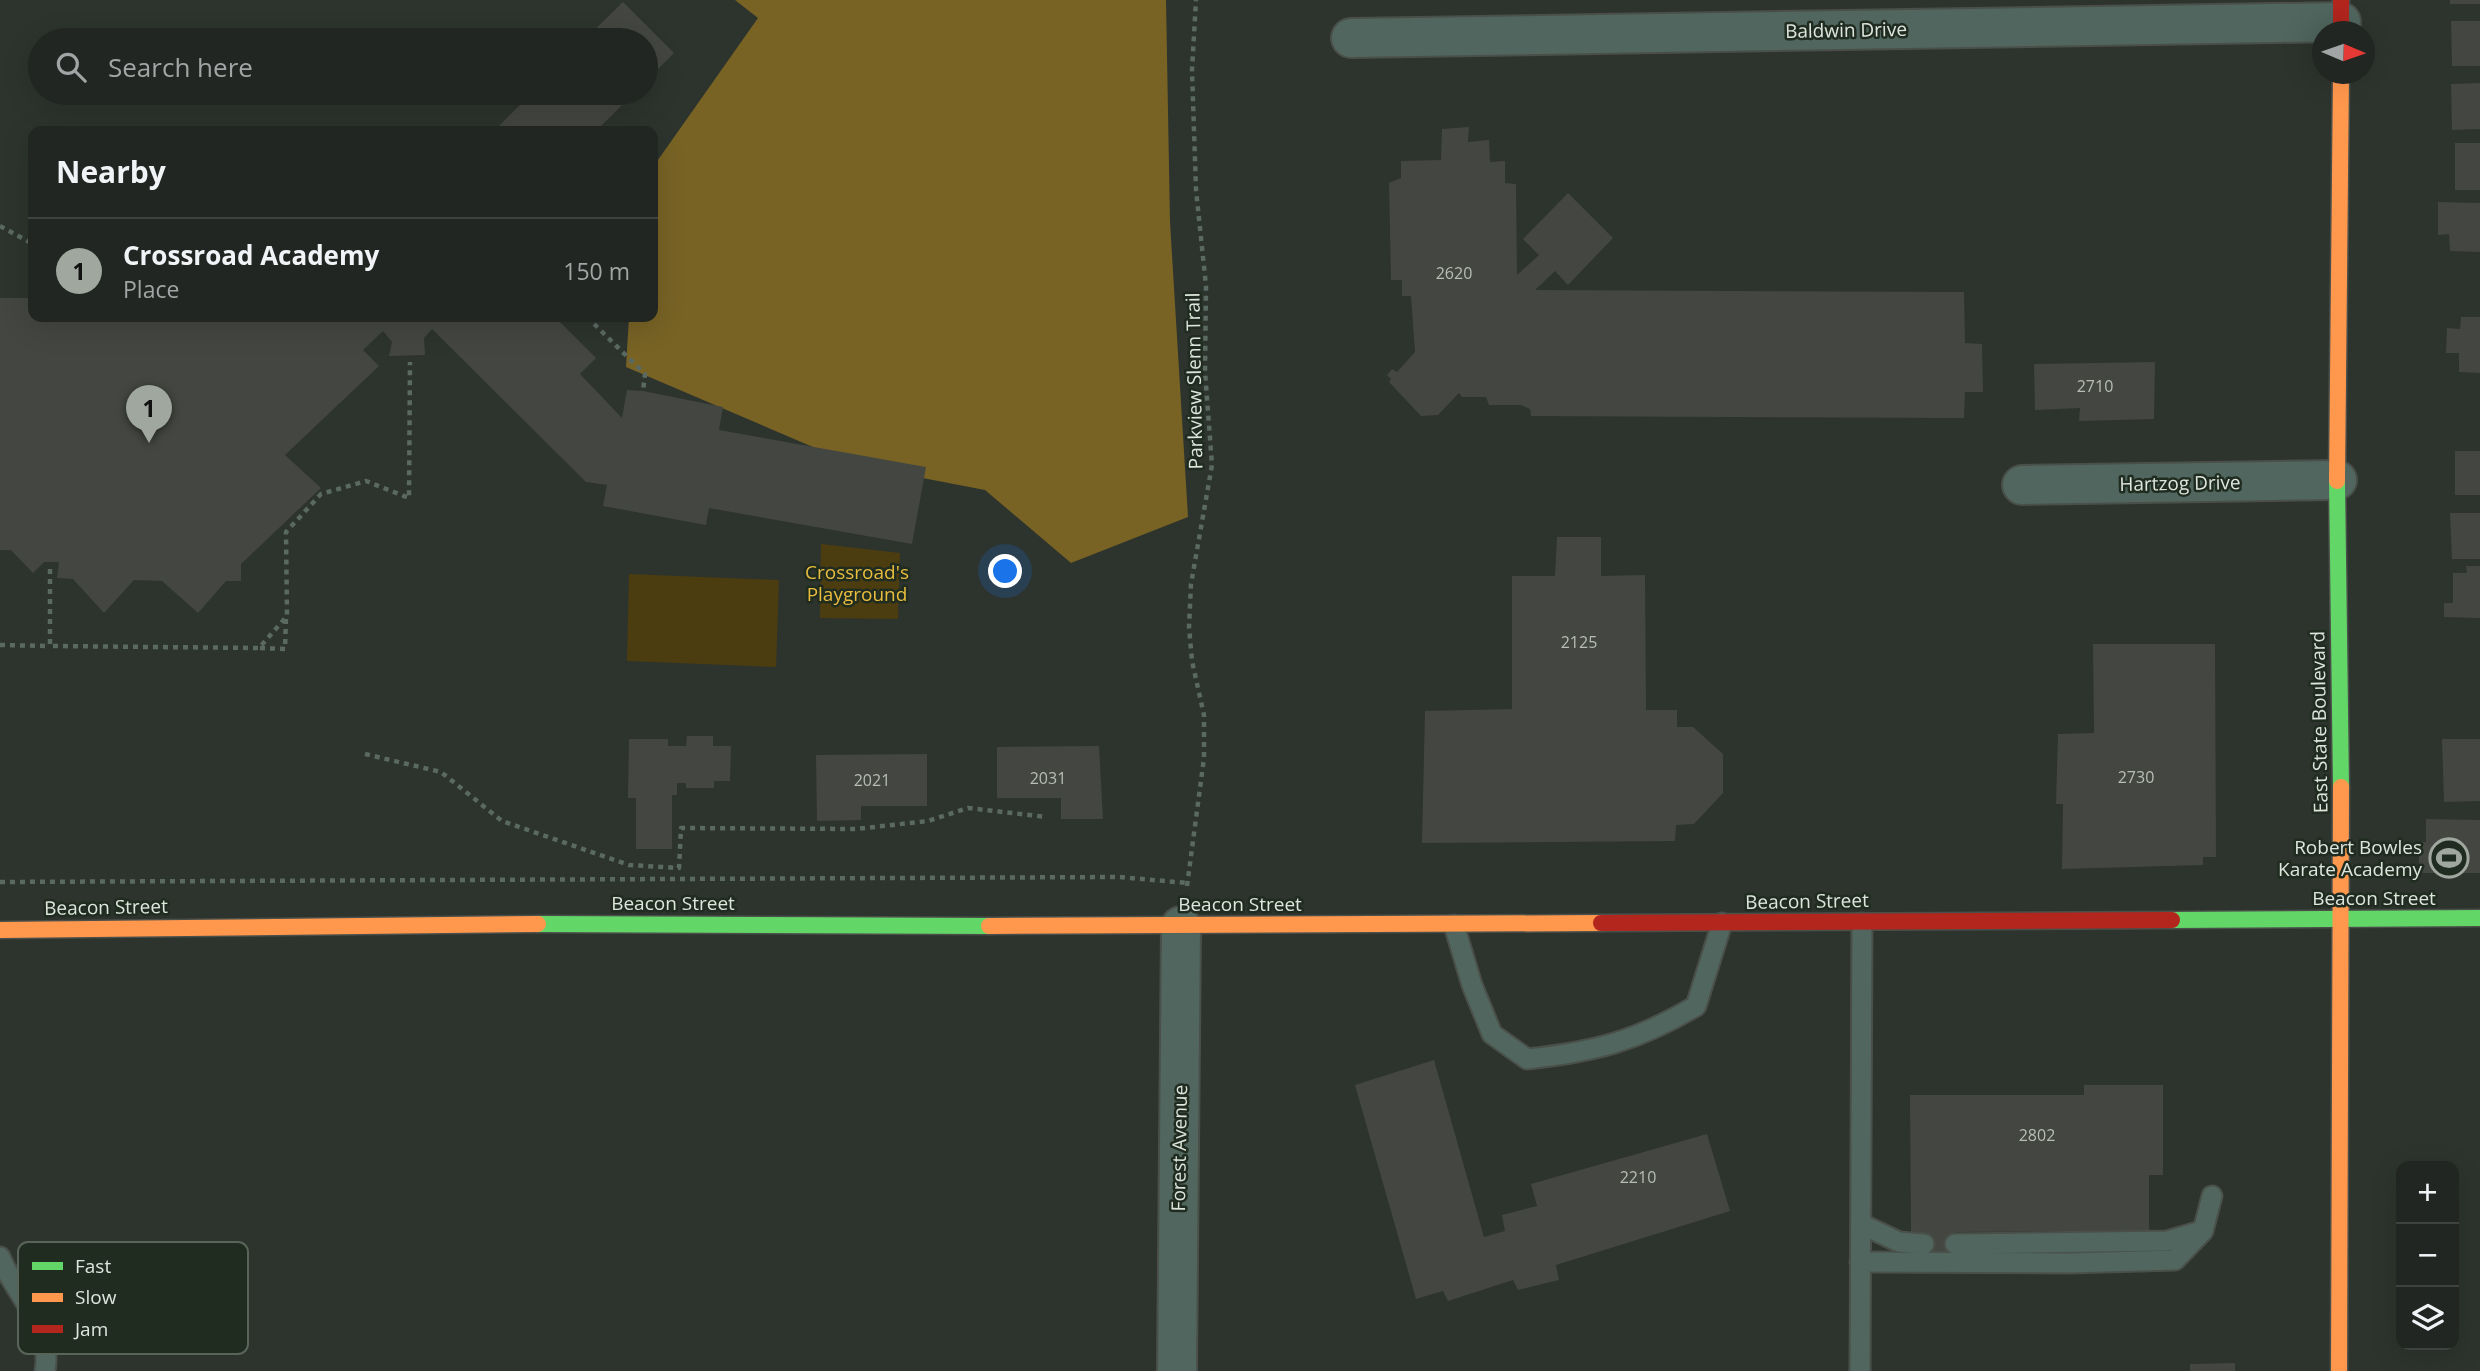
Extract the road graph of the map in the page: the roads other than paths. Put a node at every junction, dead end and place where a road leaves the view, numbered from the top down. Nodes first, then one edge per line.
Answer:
1 (2341, 18) edge
2 (1351, 38) dead end
3 (2341, 84) edge
4 (2337, 480) junction
5 (2022, 485) dead end
6 (2480, 918) edge
7 (2342, 919) junction
8 (1722, 923) junction
9 (1862, 923) junction
10 (1454, 925) junction
11 (1181, 926) junction
12 (0, 930) edge
13 (2211, 1196) dead end
14 (1861, 1224) junction
15 (2203, 1231) junction
16 (1924, 1244) dead end
17 (1955, 1244) dead end
18 (0, 1257) edge
19 (1860, 1262) junction
20 (18, 1290) edge
21 (1177, 1371) edge
22 (1860, 1371) edge
23 (2339, 1371) edge

1 - 2 street, Baldwin Drive
3 - 4 street, East State Boulevard
4 - 5 street, Hartzog Drive
4 - 7 street, East State Boulevard
6 - 7 street, Beacon Street
7 - 9 street, Beacon Street
7 - 23 street, East State Boulevard
8 - 9 street, Beacon Street
8 - 10 street, Beacon Street
8 - 10 lane
9 - 14 lane
10 - 11 street, Beacon Street
11 - 12 street, Beacon Street
11 - 21 street, Forest Avenue
13 - 15 lane
14 - 16 lane
14 - 19 lane
15 - 17 lane
15 - 19 lane
18 - 20 lane
19 - 22 lane

